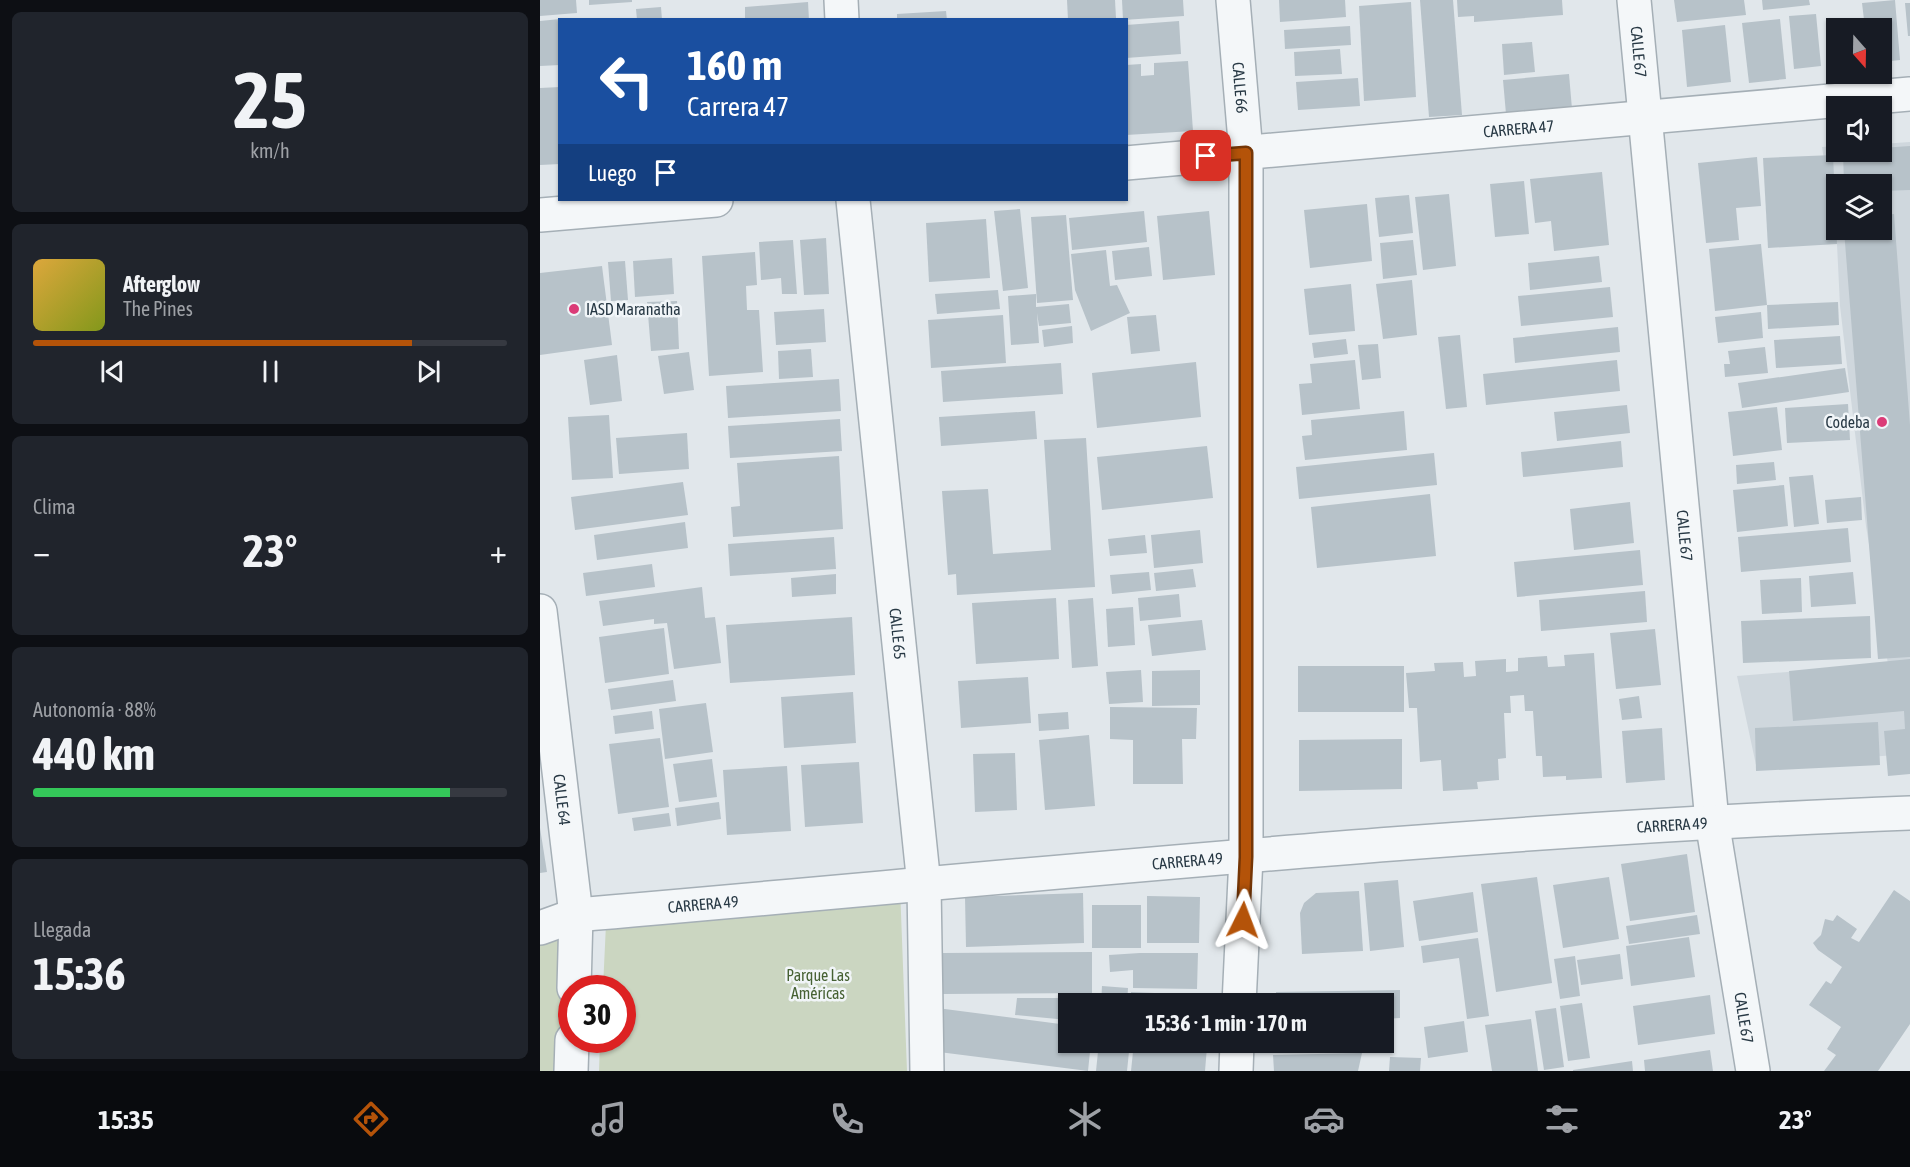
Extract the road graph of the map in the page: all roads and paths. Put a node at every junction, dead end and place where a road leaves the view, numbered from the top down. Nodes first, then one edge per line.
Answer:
1 (841, 0) edge
2 (1233, 0) edge
3 (1634, 0) edge
4 (842, 18) edge
5 (1910, 94) edge
6 (1645, 117) junction
7 (1246, 153) junction
8 (1128, 163) edge
9 (704, 201) edge
10 (853, 201) edge
11 (540, 215) edge
12 (540, 611) edge
13 (1910, 813) edge
14 (1712, 821) junction
15 (1246, 857) junction
16 (924, 885) junction
17 (576, 915) junction
18 (540, 928) edge
19 (574, 975) edge
20 (1240, 993) edge
21 (572, 1053) edge
22 (1237, 1053) edge
23 (571, 1071) edge
24 (927, 1071) edge
25 (1236, 1071) edge
26 (1753, 1071) edge

1 - 4 street
2 - 7 street, CALLE 66
3 - 6 street, CALLE 67
5 - 6 street, CARRERA 47
6 - 7 street, CARRERA 47
6 - 14 street, CALLE 67
7 - 8 street, CARRERA 47
7 - 15 street, CALLE 66
9 - 11 street
10 - 16 street, CALLE 65
12 - 17 street, CALLE 64
13 - 14 street, CARRERA 49
14 - 15 street, CARRERA 49
14 - 26 street, CALLE 67
15 - 16 street, CARRERA 49
15 - 20 street, CALLE 66
16 - 17 street, CARRERA 49
16 - 24 street, CALLE 65
17 - 18 street, CARRERA 49
17 - 19 street, CALLE 64
21 - 23 street
22 - 25 street

